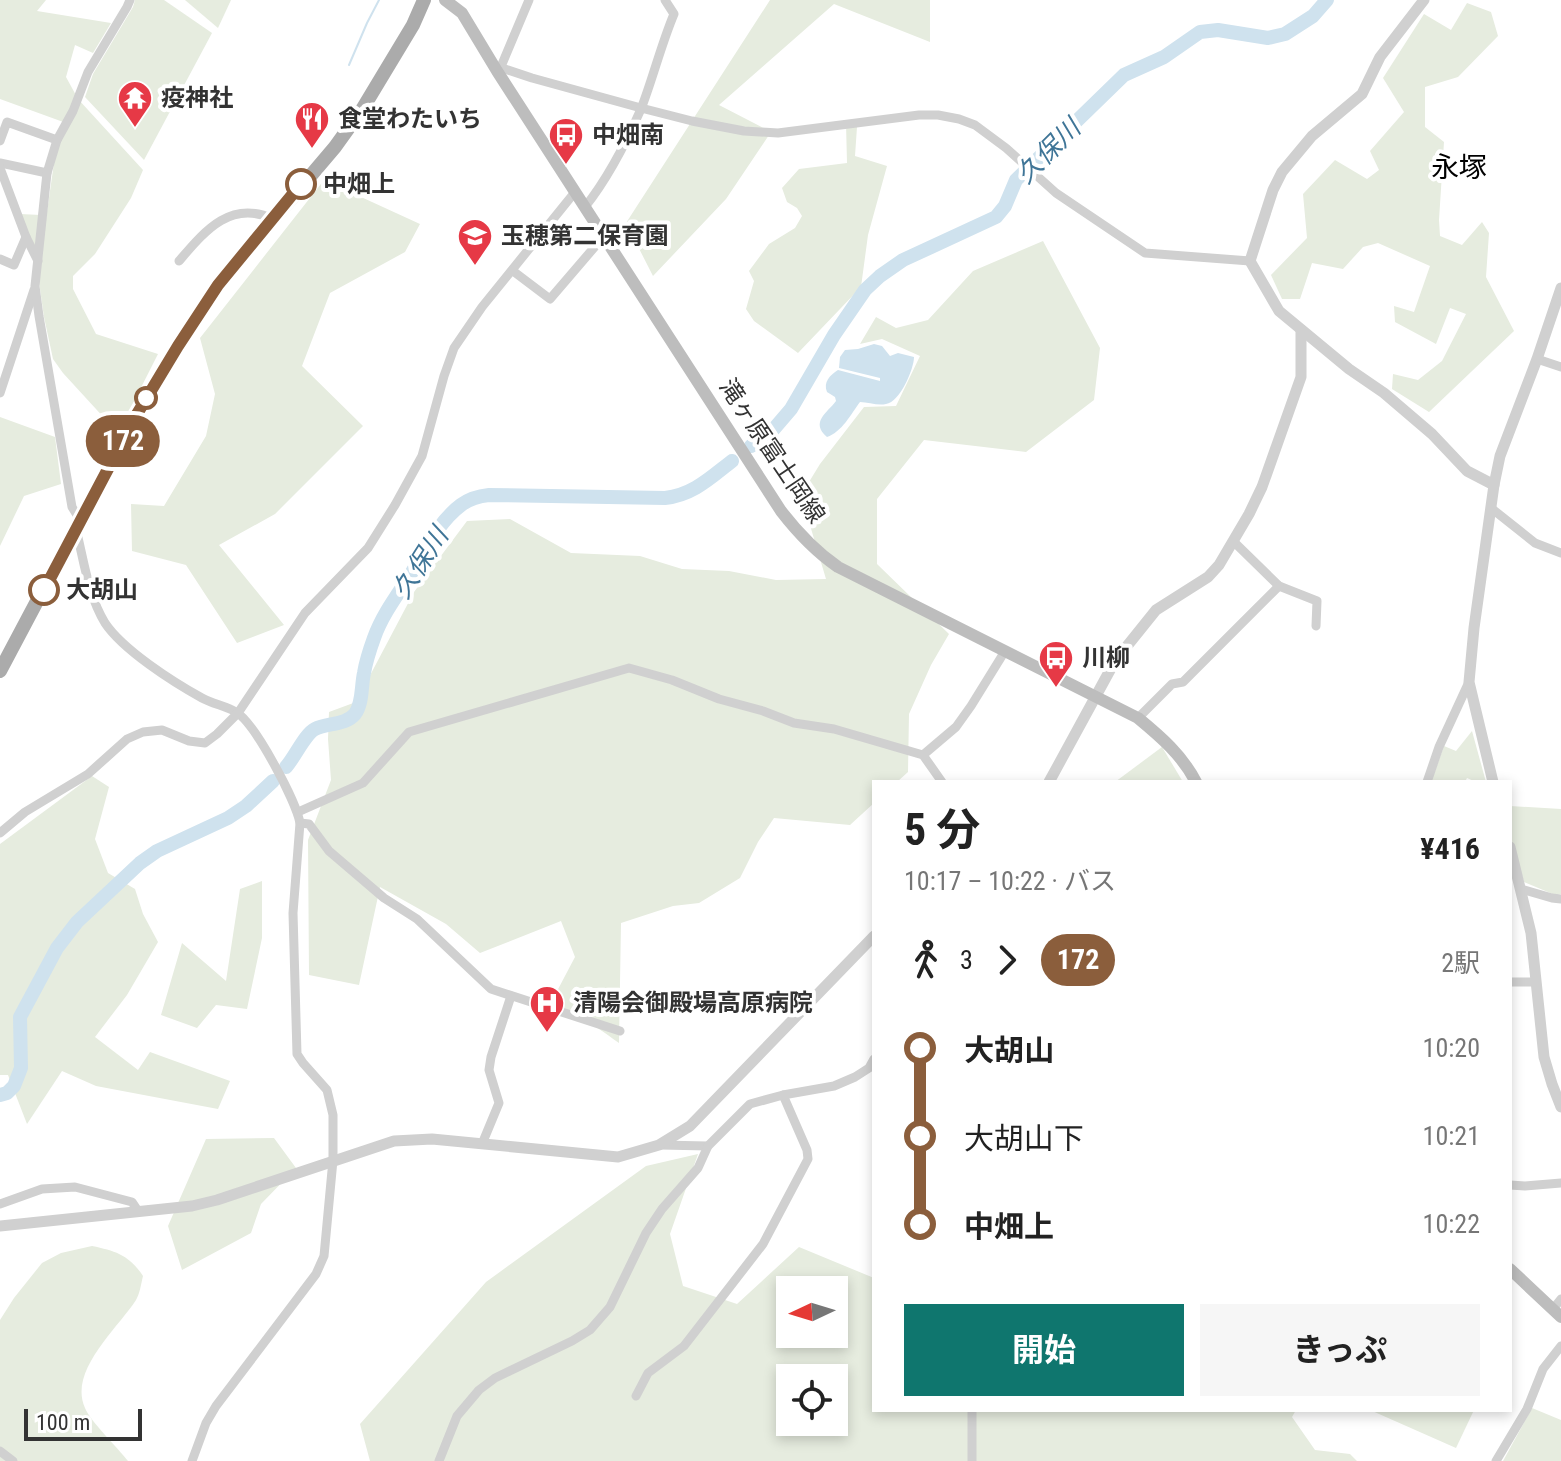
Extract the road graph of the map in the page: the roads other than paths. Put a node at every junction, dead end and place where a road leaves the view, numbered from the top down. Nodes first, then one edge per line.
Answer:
1 (130, 0) edge
2 (424, 0) edge
3 (445, 0) edge
4 (529, 0) edge
5 (665, 0) edge
6 (1424, 0) edge
7 (500, 70) junction
8 (641, 108) junction
9 (57, 140) junction
10 (0, 141) edge
11 (0, 166) edge
12 (47, 173) junction
13 (575, 192) junction
14 (585, 207) junction
15 (273, 219) junction
16 (604, 236) junction
17 (26, 237) junction
18 (0, 259) edge
19 (38, 261) junction
20 (179, 261) dead end
21 (1250, 261) junction
22 (513, 271) junction
23 (35, 286) junction
24 (1561, 288) edge
25 (1301, 330) junction
26 (1537, 359) junction
27 (1561, 367) edge
28 (0, 393) edge
29 (1494, 485) junction
30 (1491, 508) junction
31 (78, 524) junction
32 (1233, 541) junction
33 (1561, 553) edge
34 (1279, 586) junction
35 (1316, 626) dead end
36 (1005, 651) junction
37 (0, 671) edge
38 (1469, 682) junction
39 (1095, 697) junction
40 (238, 713) junction
41 (1138, 718) junction
42 (923, 755) junction
43 (941, 780) edge
44 (1050, 780) edge
45 (1195, 780) edge
46 (1428, 780) edge
47 (1493, 780) edge
48 (298, 812) junction
49 (300, 823) junction
50 (0, 833) edge
51 (1512, 858) edge
52 (1517, 885) edge
53 (1561, 899) edge
54 (872, 938) edge
55 (1512, 982) edge
56 (1535, 982) junction
57 (511, 996) junction
58 (620, 1031) dead end
59 (872, 1063) edge
60 (783, 1095) junction
61 (1561, 1107) edge
62 (482, 1144) junction
63 (659, 1145) junction
64 (708, 1146) junction
65 (333, 1160) junction
66 (1561, 1183) edge
67 (1512, 1185) edge
68 (0, 1204) edge
69 (138, 1211) junction
70 (0, 1226) edge
71 (1512, 1271) edge
72 (1558, 1309) edge
73 (1561, 1346) edge
74 (636, 1396) dead end
75 (972, 1412) edge
76 (0, 1451) edge
77 (13, 1461) edge
78 (192, 1461) edge
79 (439, 1461) edge
80 (972, 1461) edge
81 (1496, 1461) edge

1 - 9 street
2 - 15 main road
3 - 7 main road, 滝ヶ原富士岡線
4 - 7 street
5 - 8 street
6 - 21 street
7 - 8 street
7 - 13 main road, 滝ヶ原富士岡線
8 - 14 street
8 - 21 street
9 - 10 street
9 - 12 street
11 - 12 street
11 - 17 street
12 - 19 street
13 - 14 main road, 滝ヶ原富士岡線
13 - 22 street
14 - 16 main road, 滝ヶ原富士岡線
15 - 20 street
15 - 31 main road
16 - 22 street
16 - 36 main road, 滝ヶ原富士岡線
17 - 18 street
17 - 19 street
19 - 23 street
21 - 25 street
22 - 40 street
23 - 28 street
23 - 31 street
24 - 26 street
25 - 29 street
25 - 32 street
26 - 27 street
26 - 29 street
29 - 30 street
30 - 33 street
30 - 38 street
31 - 37 main road
31 - 40 street
32 - 34 street
32 - 39 street
34 - 35 street
34 - 41 street
36 - 39 main road, 滝ヶ原富士岡線
36 - 42 street
38 - 46 street
38 - 47 street
39 - 41 main road, 滝ヶ原富士岡線
39 - 44 street
40 - 48 street
40 - 50 street
41 - 45 main road, 滝ヶ原富士岡線
42 - 43 street
42 - 48 street
48 - 49 street
49 - 57 street
49 - 65 street
51 - 52 street
52 - 53 street
52 - 56 street
54 - 63 street
55 - 56 street
56 - 61 street
57 - 58 street
57 - 62 street
59 - 60 street
60 - 64 street
60 - 74 street
62 - 63 street
62 - 65 street
63 - 64 street
64 - 79 street
65 - 69 street
65 - 78 street
66 - 67 street
68 - 69 street
69 - 70 street
71 - 72 main road
73 - 81 street
75 - 80 street
76 - 77 street

